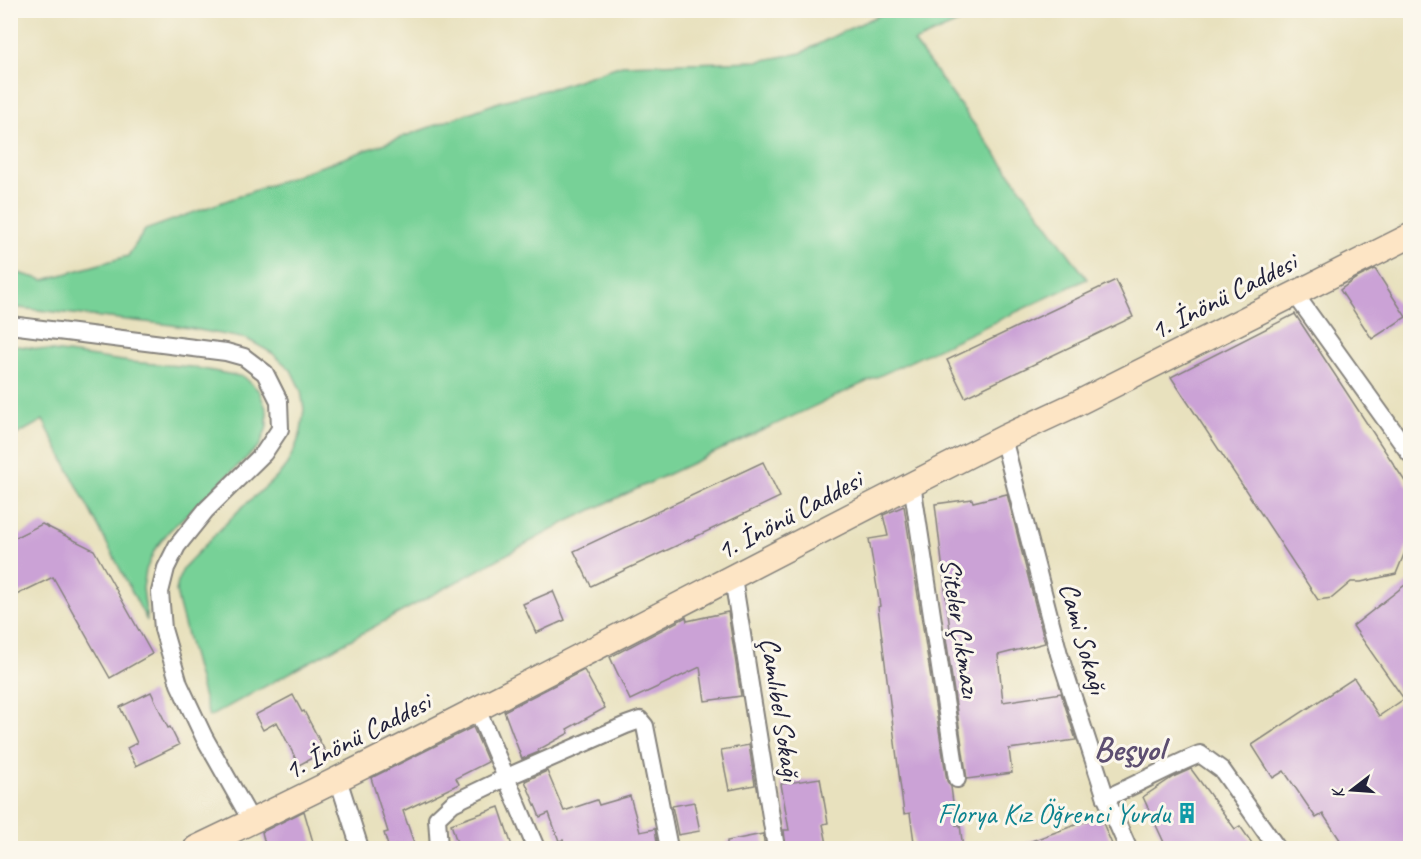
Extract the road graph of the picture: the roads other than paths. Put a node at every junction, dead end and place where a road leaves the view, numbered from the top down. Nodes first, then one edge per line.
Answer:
1 (1410, 236) edge
2 (1295, 294) junction
3 (10, 325) edge
4 (1003, 438) junction
5 (1410, 454) edge
6 (912, 484) junction
7 (733, 578) junction
8 (477, 709) junction
9 (507, 777) junction
10 (338, 779) junction
11 (957, 779) dead end
12 (1106, 798) junction
13 (252, 822) junction
14 (196, 849) edge
15 (360, 849) edge
16 (439, 849) edge
17 (536, 849) edge
18 (669, 849) edge
19 (776, 849) edge
20 (1128, 849) edge
21 (1277, 849) edge

1 - 2 main road, 1. İnönü Caddesi
2 - 4 main road, 1. İnönü Caddesi
2 - 5 street
3 - 13 street
4 - 6 main road, 1. İnönü Caddesi
4 - 12 street, Cami Sokağı
6 - 7 main road, 1. İnönü Caddesi
6 - 11 street, Siteler Çıkmazı
7 - 8 main road, 1. İnönü Caddesi
7 - 19 street, Çamlıbel Sokağı
8 - 9 street
8 - 10 main road, 1. İnönü Caddesi
9 - 16 street
9 - 17 street
9 - 18 street
10 - 13 main road, 1. İnönü Caddesi
10 - 15 street
12 - 20 street, Cami Sokağı
12 - 21 street
13 - 14 main road, 1. İnönü Caddesi

